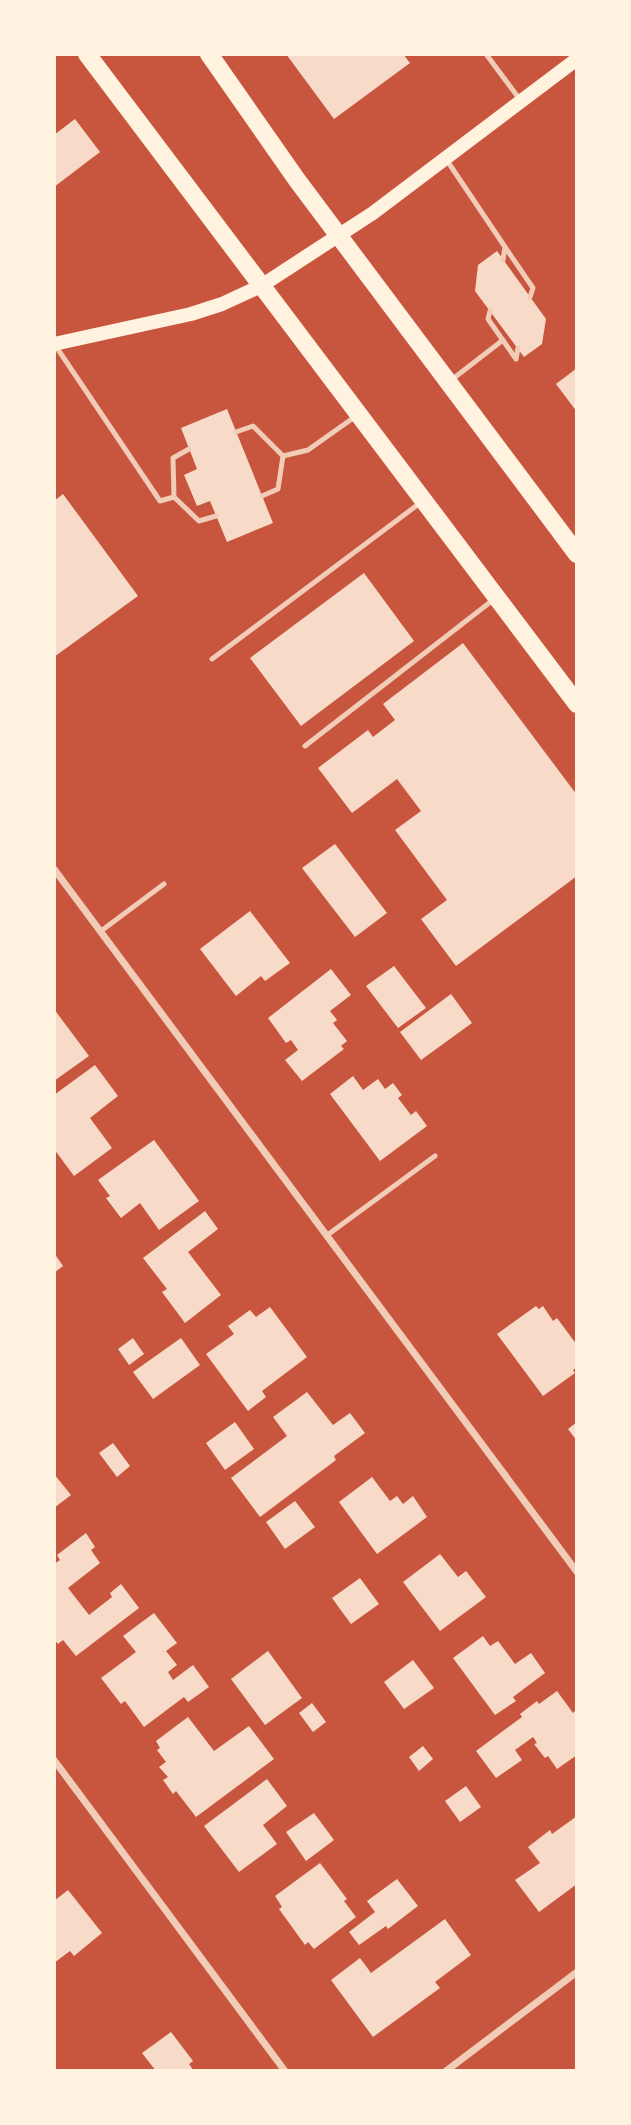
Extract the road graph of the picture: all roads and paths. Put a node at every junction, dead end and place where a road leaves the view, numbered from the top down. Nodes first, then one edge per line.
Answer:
1 (87, 54) edge
2 (209, 54) edge
3 (486, 54) edge
4 (577, 59) edge
5 (520, 101) junction
6 (446, 158) junction
7 (339, 236) junction
8 (505, 247) junction
9 (503, 260) dead end
10 (261, 286) junction
11 (530, 297) dead end
12 (490, 311) dead end
13 (503, 340) junction
14 (54, 344) edge
15 (518, 348) dead end
16 (448, 382) junction
17 (357, 415) junction
18 (236, 432) dead end
19 (189, 449) dead end
20 (283, 456) junction
21 (262, 496) dead end
22 (174, 497) junction
23 (423, 501) junction
24 (216, 516) dead end
25 (577, 554) edge
26 (496, 598) junction
27 (212, 659) dead end
28 (577, 704) edge
29 (305, 746) dead end
30 (54, 869) edge
31 (164, 884) dead end
32 (101, 931) junction
33 (435, 1156) dead end
34 (326, 1236) junction
35 (577, 1572) edge
36 (54, 1760) edge
37 (577, 1972) edge
38 (285, 2071) edge
39 (446, 2071) edge

1 - 10 main road
2 - 7 main road
3 - 5 lane
4 - 5 main road
5 - 6 main road
6 - 7 main road
6 - 8 lane
7 - 10 main road
7 - 16 main road
8 - 9 lane
8 - 11 lane
10 - 14 main road
10 - 17 main road
12 - 13 lane
13 - 15 lane
13 - 16 lane
14 - 22 lane
16 - 25 main road
17 - 20 lane
17 - 23 main road
18 - 20 lane
19 - 22 lane
20 - 21 lane
22 - 24 lane
23 - 26 main road
23 - 27 lane
26 - 28 main road
26 - 29 lane
30 - 32 street
31 - 32 lane
32 - 34 street
33 - 34 lane
34 - 35 street
36 - 38 street
37 - 39 street

